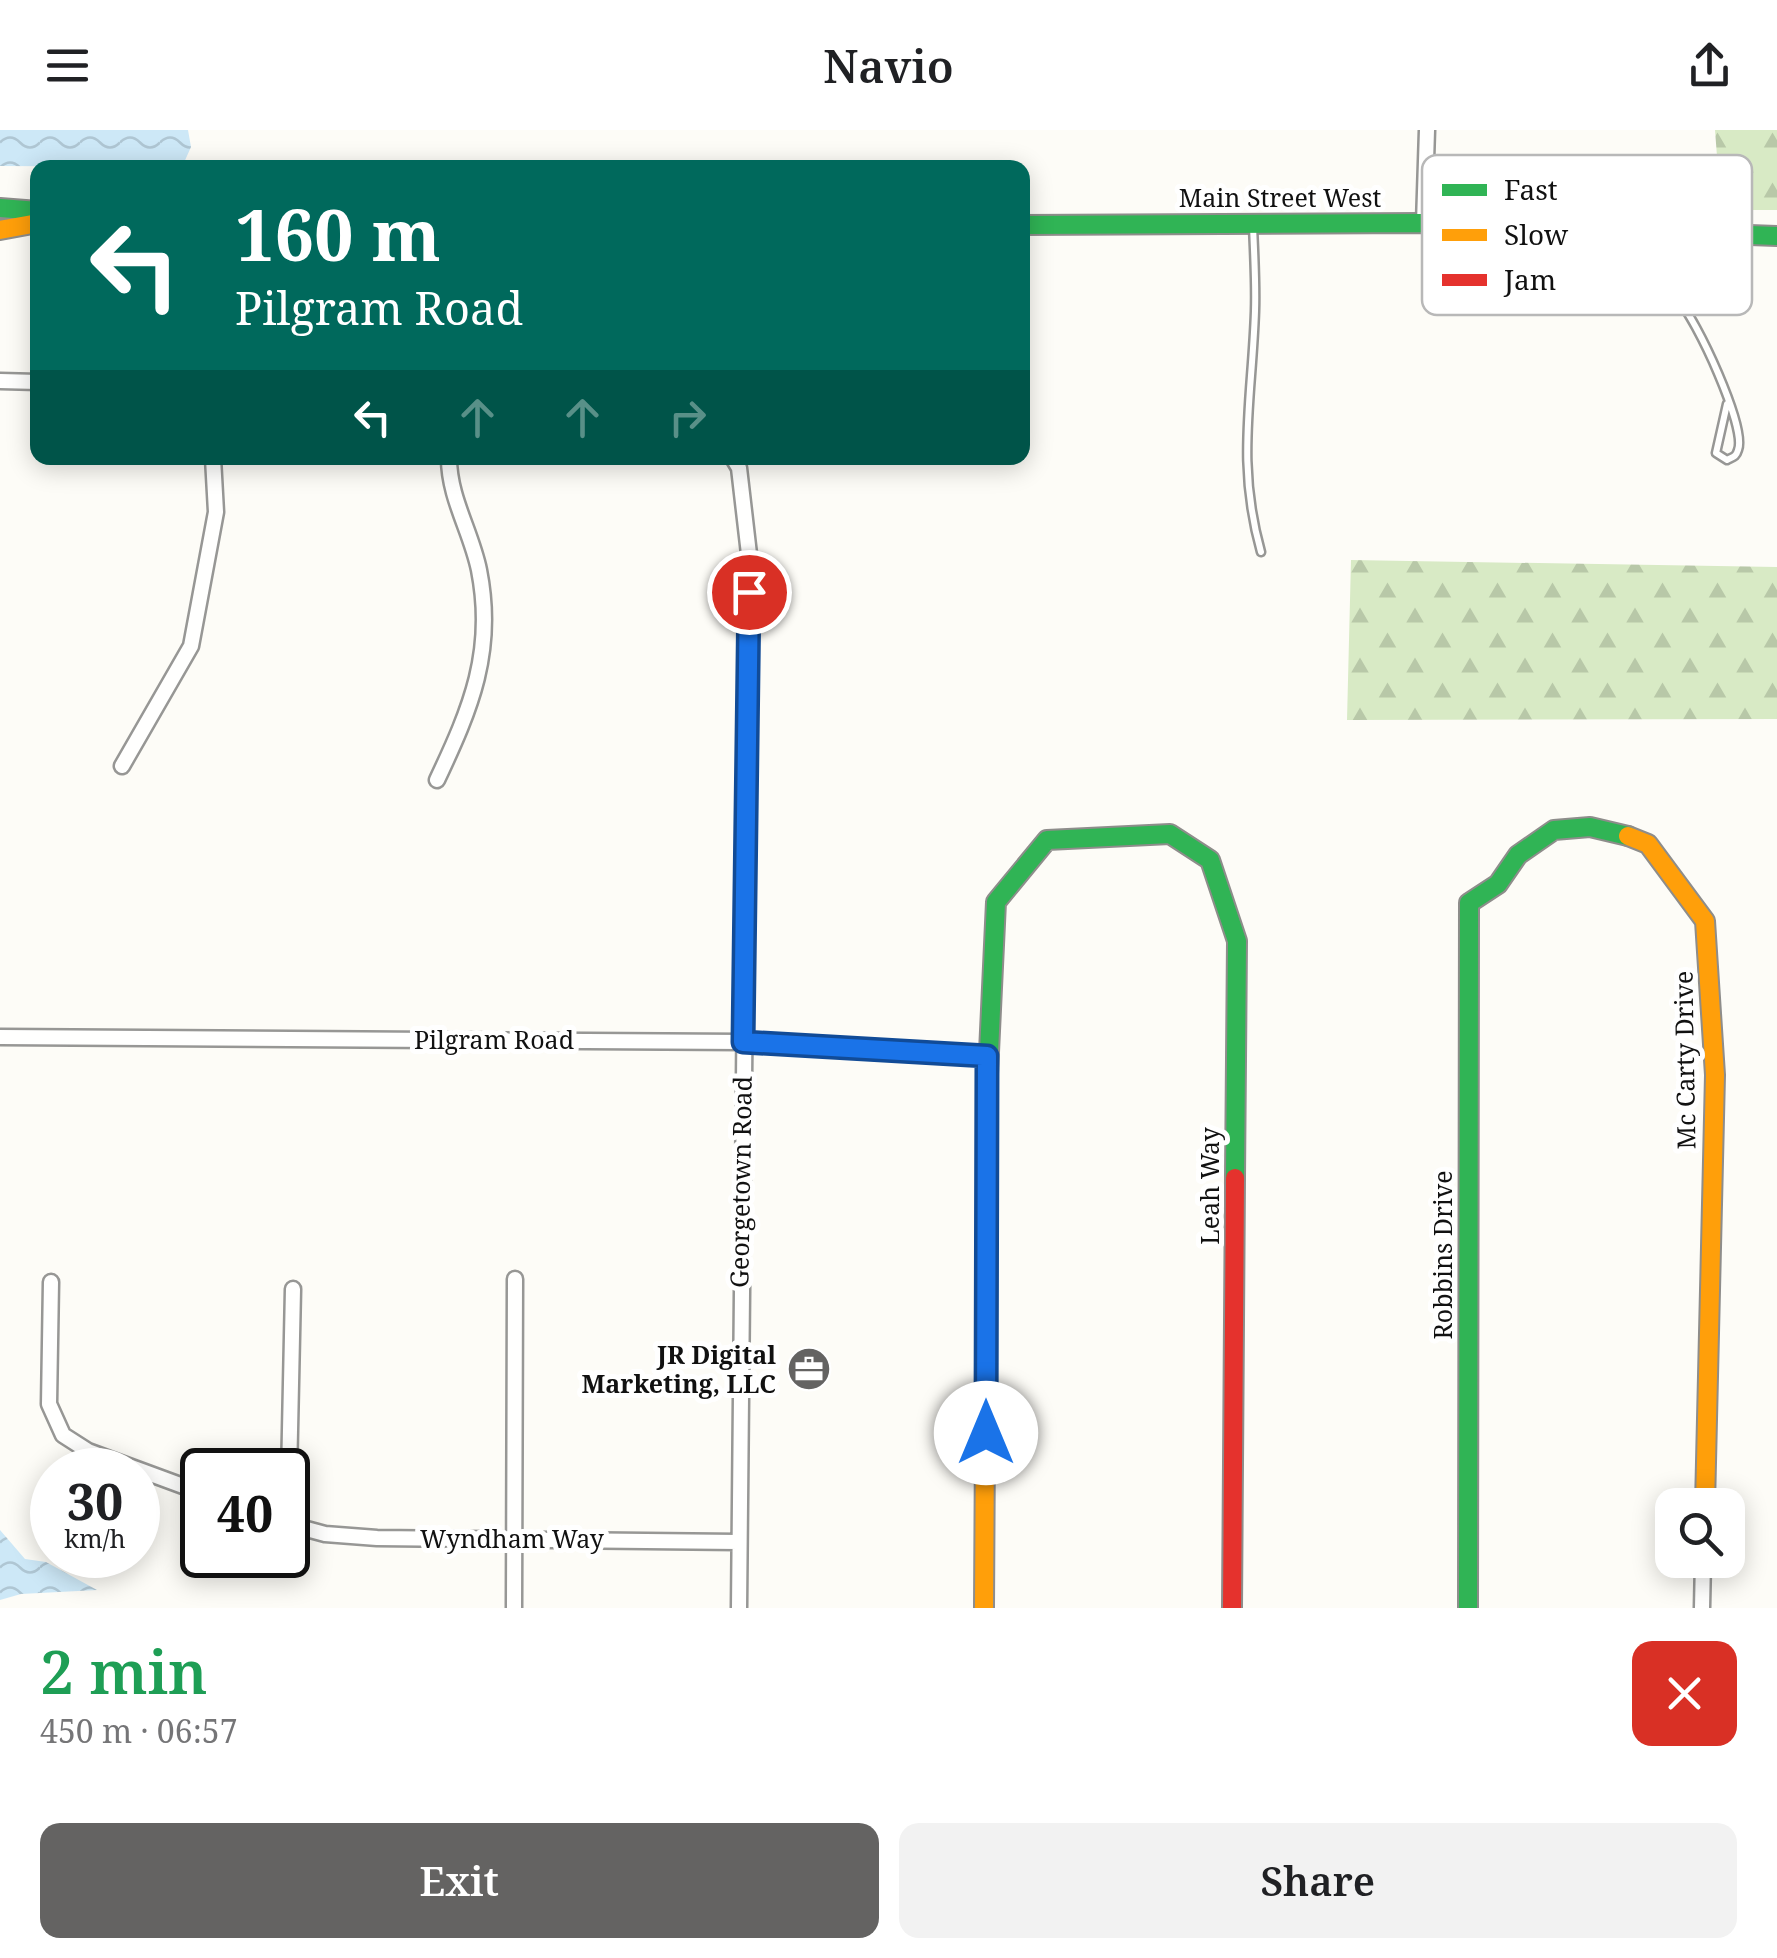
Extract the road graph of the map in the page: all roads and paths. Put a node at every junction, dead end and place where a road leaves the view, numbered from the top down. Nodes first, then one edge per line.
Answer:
1 (1427, 130) edge
2 (1426, 155) edge
3 (0, 208) edge
4 (30, 210) edge
5 (1422, 223) edge
6 (30, 224) edge
7 (1254, 224) junction
8 (1030, 225) edge
9 (0, 230) edge
10 (1752, 235) edge
11 (1777, 236) edge
12 (1687, 315) edge
13 (0, 381) edge
14 (30, 382) edge
15 (1728, 404) junction
16 (213, 465) edge
17 (449, 465) edge
18 (737, 465) edge
19 (1261, 552) dead end
20 (122, 766) dead end
21 (438, 780) dead end
22 (1468, 903) joint
23 (0, 1038) edge
24 (743, 1042) junction
25 (987, 1056) junction
26 (515, 1279) dead end
27 (52, 1282) dead end
28 (293, 1289) dead end
29 (290, 1448) edge
30 (180, 1485) edge
31 (1705, 1488) edge
32 (310, 1530) edge
33 (516, 1538) junction
34 (738, 1542) junction
35 (1703, 1578) edge
36 (514, 1608) edge
37 (739, 1608) edge
38 (984, 1608) edge
39 (1232, 1608) edge
40 (1468, 1608) edge
41 (1702, 1608) edge

1 - 2 street
3 - 4 street
5 - 7 street, Main Street West
6 - 9 street
7 - 8 street, Main Street West
7 - 19 lane
10 - 11 street, Main Street West
12 - 15 lane
13 - 14 street
15 - 15 lane
16 - 20 street
17 - 21 street
18 - 24 street, Georgetown Road
22 - 31 street, Mc Carty Drive
22 - 40 street, Robbins Drive
23 - 24 street, Pilgram Road
24 - 25 street, Pilgram Road
24 - 34 street, Georgetown Road
25 - 38 street, Leah Way
25 - 39 street, Leah Way
26 - 33 street
27 - 30 street
28 - 29 street
32 - 33 street, Wyndham Way
33 - 34 street, Wyndham Way
33 - 36 street
34 - 37 street, Georgetown Road
35 - 41 street

